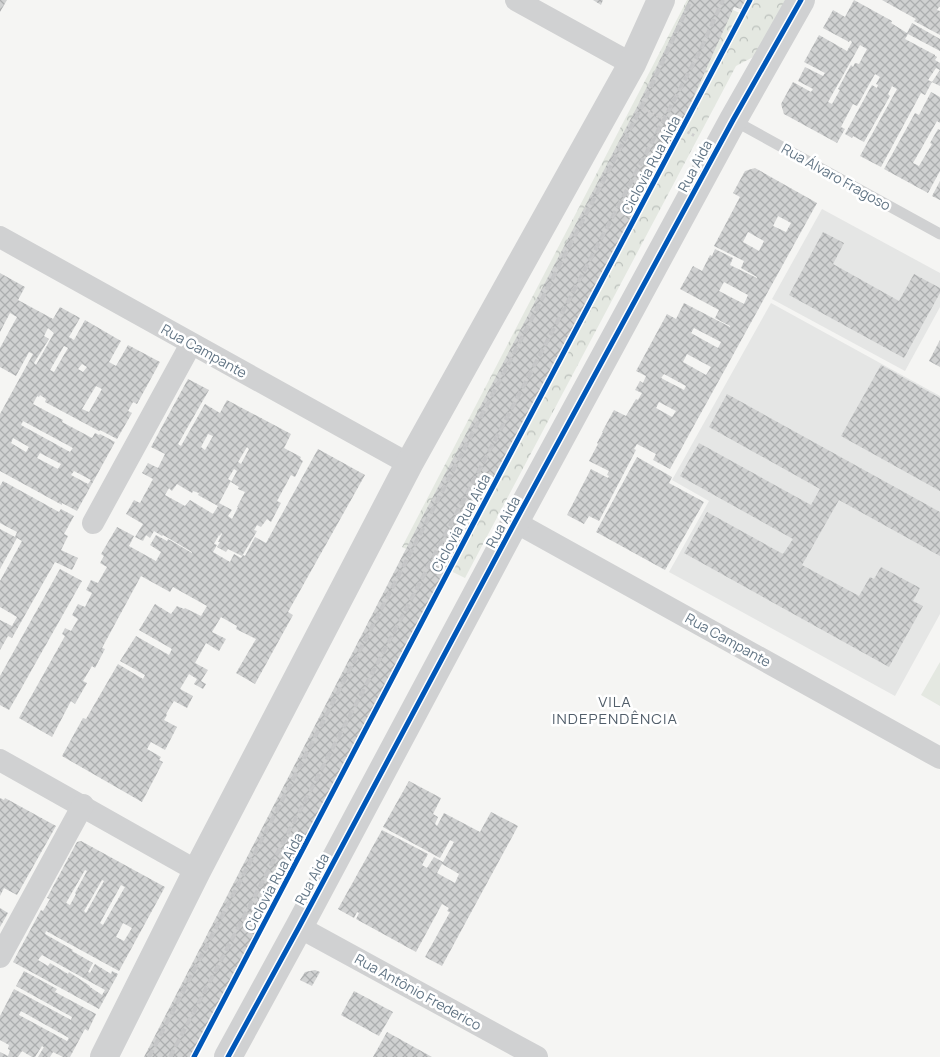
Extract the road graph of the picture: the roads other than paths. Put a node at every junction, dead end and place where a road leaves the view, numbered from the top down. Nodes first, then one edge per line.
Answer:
1 (516, 0) edge
2 (661, 0) edge
3 (801, 0) edge
4 (632, 64) junction
5 (733, 120) junction
6 (940, 234) edge
7 (0, 237) edge
8 (191, 344) junction
9 (409, 464) junction
10 (516, 522) junction
11 (93, 523) dead end
12 (940, 758) edge
13 (0, 760) edge
14 (82, 805) junction
15 (197, 871) junction
16 (299, 927) junction
17 (0, 957) edge
18 (104, 1057) edge
19 (228, 1057) edge
20 (536, 1057) edge

1 - 4 street
2 - 4 street
3 - 5 street, Rua Aida
4 - 9 street
5 - 6 lane, Rua Álvaro Fragoso
5 - 10 street, Rua Aida
7 - 8 street, Rua Campante
8 - 9 street, Rua Campante
8 - 11 street
9 - 15 street
10 - 12 street, Rua Campante
10 - 16 street, Rua Aida
13 - 14 street
14 - 15 street
14 - 17 street
15 - 18 street
16 - 19 street, Rua Aida
16 - 20 street, Rua Antônio Frederico

